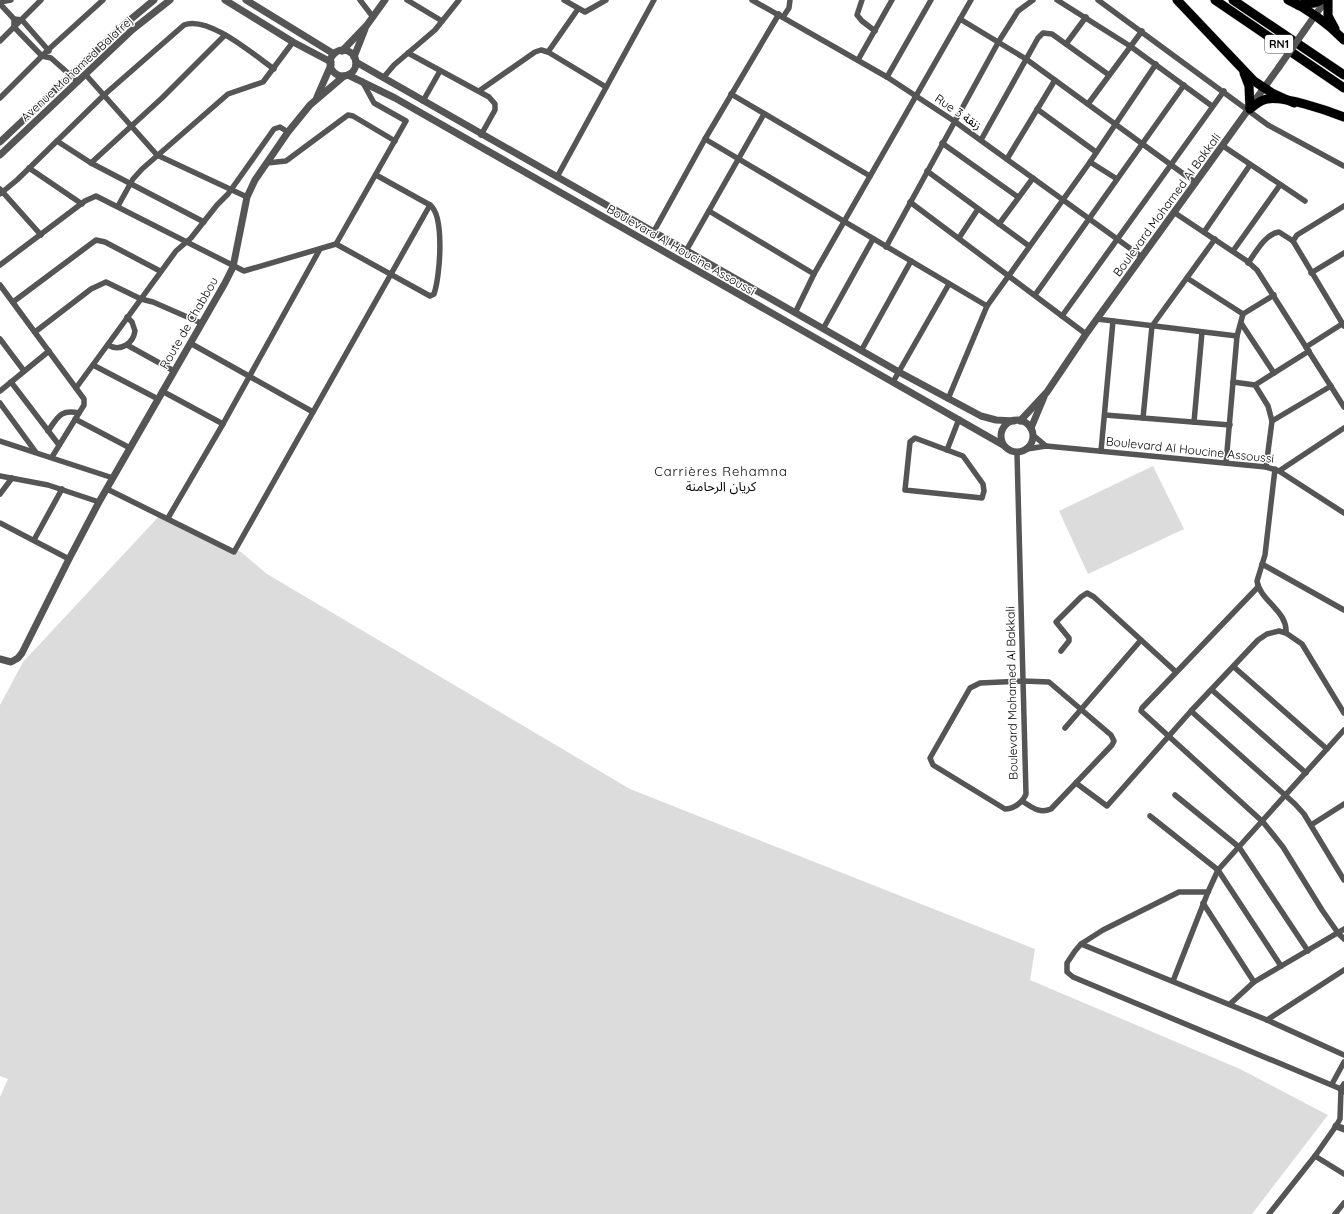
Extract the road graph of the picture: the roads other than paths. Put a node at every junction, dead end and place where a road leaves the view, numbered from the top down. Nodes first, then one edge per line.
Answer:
1 (11, 0) edge
2 (41, 0) edge
3 (103, 0) edge
4 (154, 0) edge
5 (170, 0) edge
6 (225, 0) edge
7 (246, 0) edge
8 (360, 0) edge
9 (385, 0) edge
10 (407, 0) edge
11 (458, 0) edge
12 (564, 0) edge
13 (606, 0) edge
14 (654, 0) edge
15 (752, 0) edge
16 (790, 0) edge
17 (862, 0) edge
18 (892, 0) edge
19 (931, 0) edge
20 (971, 0) edge
21 (1033, 0) edge
22 (1057, 0) edge
23 (1098, 0) edge
24 (1177, 0) edge
25 (1215, 0) edge
26 (1233, 0) edge
27 (1288, 0) edge
28 (1321, 0) edge
29 (1327, 0) edge
30 (0, 3) edge
31 (1298, 5) junction
32 (578, 9) junction
33 (781, 16) junction
34 (1315, 16) junction
35 (373, 17) junction
36 (1086, 17) junction
37 (14, 18) junction
38 (960, 19) junction
39 (22, 20) junction
40 (442, 21) junction
41 (367, 25) junction
42 (14, 27) junction
43 (875, 31) junction
44 (1142, 31) junction
45 (1336, 32) junction
46 (225, 35) junction
47 (0, 40) edge
48 (1344, 40) edge
49 (293, 42) junction
50 (999, 42) junction
51 (1066, 44) junction
52 (1130, 46) junction
53 (49, 49) junction
54 (342, 50) junction
55 (548, 52) junction
56 (408, 53) junction
57 (334, 54) junction
58 (42, 56) junction
59 (51, 58) junction
60 (355, 59) junction
61 (1026, 59) junction
62 (858, 60) junction
63 (331, 64) junction
64 (1156, 64) junction
65 (274, 69) junction
66 (1243, 70) junction
67 (440, 71) junction
68 (70, 75) junction
69 (86, 75) junction
70 (346, 75) junction
71 (1109, 75) junction
72 (1344, 75) edge
73 (887, 77) junction
74 (383, 78) junction
75 (1055, 80) junction
76 (362, 81) junction
77 (78, 82) junction
78 (1184, 85) junction
79 (606, 87) junction
80 (1264, 88) junction
81 (1344, 88) edge
82 (479, 91) junction
83 (1224, 91) junction
84 (731, 94) junction
85 (104, 95) junction
86 (916, 96) junction
87 (317, 97) junction
88 (0, 98) edge
89 (423, 100) junction
90 (1294, 103) junction
91 (1088, 104) junction
92 (1212, 106) junction
93 (1037, 109) junction
94 (1250, 110) junction
95 (764, 114) junction
96 (1344, 117) edge
97 (954, 122) junction
98 (1115, 125) junction
99 (130, 126) junction
100 (288, 132) junction
101 (481, 135) junction
102 (705, 139) junction
103 (981, 140) junction
104 (57, 141) junction
105 (395, 141) junction
106 (0, 142) edge
107 (942, 143) junction
108 (1142, 143) junction
109 (1223, 146) junction
110 (1096, 152) junction
111 (0, 155) edge
112 (157, 155) junction
113 (738, 159) junction
114 (1007, 159) junction
115 (1090, 162) junction
116 (91, 163) junction
117 (267, 163) junction
118 (1171, 164) junction
119 (1250, 165) junction
120 (1344, 166) edge
121 (29, 168) junction
122 (928, 170) junction
123 (376, 175) junction
124 (870, 176) junction
125 (557, 177) junction
126 (1033, 178) junction
127 (1117, 179) junction
128 (1196, 183) junction
129 (130, 184) junction
130 (1280, 185) junction
131 (231, 190) junction
132 (1, 192) edge
133 (247, 197) junction
134 (1018, 197) junction
135 (1062, 200) junction
136 (1305, 201) dead end
137 (910, 202) junction
138 (82, 204) junction
139 (430, 205) junction
140 (118, 206) junction
141 (1344, 206) edge
142 (978, 208) junction
143 (1338, 210) junction
144 (709, 211) junction
145 (1175, 213) junction
146 (1344, 214) edge
147 (1089, 219) junction
148 (204, 222) junction
149 (844, 222) junction
150 (1000, 224) junction
151 (1204, 232) junction
152 (653, 233) junction
153 (41, 235) junction
154 (959, 238) junction
155 (873, 239) junction
156 (1117, 239) junction
157 (1215, 239) junction
158 (1293, 241) junction
159 (187, 242) junction
160 (336, 244) junction
161 (886, 246) junction
162 (1029, 246) junction
163 (320, 249) junction
164 (686, 251) junction
165 (1233, 252) junction
166 (1344, 253) edge
167 (1142, 257) junction
168 (911, 261) junction
169 (1248, 262) junction
170 (0, 265) edge
171 (233, 267) junction
172 (160, 271) junction
173 (1311, 273) junction
174 (814, 274) junction
175 (391, 275) junction
176 (1008, 275) junction
177 (1187, 278) junction
178 (948, 284) junction
179 (0, 285) edge
180 (1035, 295) junction
181 (1274, 295) junction
182 (141, 299) junction
183 (13, 302) junction
184 (987, 306) junction
185 (795, 313) junction
186 (1243, 314) junction
187 (1062, 316) junction
188 (128, 317) junction
189 (1097, 319) junction
190 (1113, 321) junction
191 (201, 323) junction
192 (1241, 323) junction
193 (1343, 325) edge
194 (1152, 326) junction
195 (823, 329) junction
196 (35, 332) junction
197 (1202, 332) junction
198 (1086, 334) junction
199 (1237, 336) junction
200 (0, 339) edge
201 (190, 343) junction
202 (108, 345) junction
203 (127, 345) junction
204 (1308, 349) junction
205 (49, 351) junction
206 (862, 351) junction
207 (93, 365) junction
208 (24, 371) junction
209 (174, 371) junction
210 (899, 372) junction
211 (1274, 373) junction
212 (250, 376) junction
213 (11, 382) junction
214 (893, 382) junction
215 (1233, 382) junction
216 (1255, 385) junction
217 (1330, 386) junction
218 (76, 388) junction
219 (0, 391) edge
220 (162, 392) junction
221 (1047, 392) junction
222 (158, 399) junction
223 (948, 399) junction
224 (0, 403) edge
225 (1344, 407) edge
226 (314, 412) junction
227 (79, 413) junction
228 (1105, 415) junction
229 (1143, 418) junction
230 (75, 419) junction
231 (959, 419) junction
232 (1017, 421) junction
233 (1272, 421) junction
234 (1194, 422) junction
235 (223, 424) junction
236 (1230, 425) junction
237 (1031, 428) junction
238 (1344, 428) edge
239 (48, 431) junction
240 (1033, 435) junction
241 (0, 441) edge
242 (59, 445) junction
243 (1003, 445) junction
244 (1046, 446) junction
245 (130, 448) junction
246 (1027, 449) junction
247 (947, 450) junction
248 (35, 451) junction
249 (1101, 451) junction
250 (1017, 453) junction
251 (52, 457) junction
252 (1226, 463) junction
253 (1266, 468) junction
254 (1277, 470) junction
255 (0, 476) edge
256 (12, 478) junction
257 (113, 478) junction
258 (62, 489) junction
259 (107, 489) junction
260 (0, 494) edge
261 (99, 502) junction
262 (1344, 513) edge
263 (168, 518) junction
264 (0, 523) edge
265 (34, 540) junction
266 (69, 559) junction
267 (1262, 564) junction
268 (1258, 587) junction
269 (1344, 610) edge
270 (1286, 633) junction
271 (1141, 640) junction
272 (1061, 651) dead end
273 (3, 660) edge
274 (1234, 667) junction
275 (1175, 671) junction
276 (1023, 681) junction
277 (1212, 690) junction
278 (1081, 709) junction
279 (1191, 711) junction
280 (1344, 713) edge
281 (1065, 728) dead end
282 (1344, 730) edge
283 (1169, 737) junction
284 (1327, 749) junction
285 (1306, 773) junction
286 (1076, 783) junction
287 (1175, 795) dead end
288 (1286, 796) junction
289 (1022, 801) junction
290 (1344, 804) edge
291 (1150, 816) dead end
292 (1263, 822) junction
293 (1311, 825) junction
294 (1239, 847) junction
295 (1218, 870) junction
296 (1344, 880) edge
297 (1208, 892) junction
298 (1203, 903) junction
299 (1344, 929) edge
300 (1338, 933) junction
301 (1344, 939) edge
302 (1081, 944) junction
303 (1308, 951) junction
304 (1281, 966) junction
305 (1344, 970) edge
306 (1173, 981) junction
307 (1254, 982) junction
308 (1230, 1004) junction
309 (1267, 1020) junction
310 (1344, 1055) edge
311 (1344, 1062) edge
312 (1332, 1084) junction
313 (1343, 1088) edge
314 (1336, 1126) junction
315 (1344, 1130) edge
316 (1315, 1156) junction
317 (1344, 1174) edge
318 (1344, 1203) edge
319 (1269, 1214) edge
320 (1335, 1214) edge

1 - 30 street
2 - 39 street
3 - 53 street
4 - 68 street, Avenue Mohamed Balafrej
5 - 69 street, Avenue Mohamed Balafrej
6 - 49 street
7 - 57 street
8 - 35 street
9 - 35 street
10 - 40 street
11 - 40 street
12 - 32 street
13 - 32 street
14 - 79 street
15 - 33 street, Rue 3 زنقة
16 - 33 street
17 - 43 street
18 - 43 street
19 - 73 street
20 - 38 street
21 - 50 street
22 - 36 street
23 - 44 street
24 - 66 highway
25 - 81 highway, RN1
26 - 72 highway, RN1
27 - 31 highway
28 - 31 highway
29 - 34 street, Boulevard Mohamed Al Bakkali
29 - 45 highway
30 - 37 street
31 - 34 highway
32 - 55 street
33 - 62 street, Rue 3 زنقة
33 - 84 street
34 - 45 highway
34 - 80 street, Boulevard Mohamed Al Bakkali, bridge
35 - 41 street
36 - 51 street
36 - 52 street
37 - 39 street
37 - 42 street
38 - 50 street
38 - 86 street
39 - 42 street
39 - 53 street
40 - 56 street
41 - 54 street
41 - 60 street
42 - 47 street
42 - 58 street
43 - 62 street
44 - 52 street
44 - 83 street
45 - 48 highway
46 - 65 street
46 - 85 street
46 - 99 street
49 - 63 street
49 - 65 street
50 - 61 street
50 - 97 street
51 - 61 street
51 - 71 street
52 - 64 street
52 - 71 street
53 - 58 street
53 - 59 street
54 - 57 street
54 - 60 street
55 - 79 street
55 - 82 street
56 - 67 street
56 - 74 street
57 - 63 street
58 - 59 street
58 - 88 street
59 - 68 street
60 - 70 street
60 - 74 street, Boulevard Al Houcine Assoussi
61 - 75 street
61 - 103 street
62 - 73 street, Rue 3 زنقة
63 - 70 street
63 - 87 street, Route de Chabbou
64 - 78 street
64 - 98 street
65 - 112 street
66 - 80 highway
66 - 94 highway
67 - 82 street
67 - 89 street
68 - 77 street
68 - 106 street, Avenue Mohamed Balafrej
69 - 77 street, Avenue Mohamed Balafrej
69 - 85 street
70 - 76 street, Boulevard Al Houcine Assoussi
70 - 87 street, Route de Chabbou
71 - 91 street
73 - 86 street, Rue 3 زنقة
74 - 89 street, Boulevard Al Houcine Assoussi
75 - 91 street
75 - 93 street
76 - 105 street
76 - 214 street, Boulevard Al Houcine Assoussi
77 - 111 street, Avenue Mohamed Balafrej
78 - 92 street
78 - 108 street
79 - 125 street
80 - 90 highway
80 - 94 street, Boulevard Mohamed Al Bakkali
82 - 101 street
83 - 92 street
83 - 94 street
84 - 95 street
84 - 102 street
85 - 99 street
85 - 104 street
86 - 97 street, Rue 3 زنقة
86 - 124 street
87 - 100 street, Route de Chabbou
89 - 101 street, Boulevard Al Houcine Assoussi
90 - 94 highway
90 - 96 highway
91 - 98 street
92 - 118 street
93 - 110 street
93 - 114 street
94 - 109 street, Boulevard Mohamed Al Bakkali
94 - 120 street
95 - 113 street
95 - 124 street
97 - 103 street, Rue 3 زنقة
97 - 107 street
98 - 108 street
98 - 110 street
99 - 112 street
99 - 116 street
100 - 117 street, Route de Chabbou
100 - 131 street
101 - 125 street, Boulevard Al Houcine Assoussi
102 - 113 street
102 - 152 street
103 - 114 street, Rue 3 زنقة
104 - 116 street
104 - 121 street
105 - 117 street
105 - 123 street
107 - 122 street
107 - 134 street
108 - 118 street
108 - 127 street
109 - 119 street
109 - 128 street, Boulevard Mohamed Al Bakkali
110 - 115 street
112 - 129 street
112 - 131 street
113 - 144 street
113 - 149 street
114 - 126 street, Rue 3 زنقة
115 - 127 street
115 - 135 street
116 - 129 street
117 - 133 street, Route de Chabbou
118 - 128 street
118 - 156 street
119 - 130 street
119 - 151 street
121 - 132 street
121 - 138 street
122 - 137 street
122 - 142 street
123 - 139 street
123 - 160 street
124 - 149 street
125 - 152 street, Boulevard Al Houcine Assoussi
126 - 134 street
126 - 135 street, Rue 3 زنقة
127 - 147 street
128 - 145 street, Boulevard Mohamed Al Bakkali
129 - 140 street
129 - 148 street
130 - 136 street
130 - 165 street
131 - 133 street
131 - 148 street
132 - 153 street
133 - 171 street, Route de Chabbou
134 - 150 street
135 - 147 street, Rue 3 زنقة
135 - 162 street
137 - 154 street
137 - 161 street
138 - 140 street
138 - 153 street
139 - 175 street
139 - 175 street
140 - 159 street
141 - 143 street
142 - 150 street
142 - 154 street
143 - 146 street
143 - 158 street
144 - 164 street
144 - 174 street
145 - 151 street
145 - 167 street, Boulevard Mohamed Al Bakkali
147 - 156 street, Rue 3 زنقة
147 - 180 street
148 - 159 street
149 - 155 street
149 - 174 street
150 - 162 street
151 - 157 street
152 - 164 street, Boulevard Al Houcine Assoussi
153 - 170 street
154 - 176 street
155 - 161 street
155 - 195 street
156 - 167 street, Rue 3 زنقة
156 - 187 street
157 - 165 street
157 - 177 street
158 - 169 street
158 - 173 street
159 - 171 street
159 - 172 street
160 - 163 street
160 - 175 street
161 - 168 street
162 - 176 street
163 - 171 street
163 - 212 street
164 - 185 street, Boulevard Al Houcine Assoussi
165 - 169 street
166 - 173 street
167 - 189 street, Boulevard Mohamed Al Bakkali
168 - 178 street
168 - 206 street
169 - 181 street
171 - 191 street, Route de Chabbou
172 - 182 street
172 - 183 street
173 - 193 street
174 - 185 street
175 - 226 street
176 - 180 street
176 - 184 street
177 - 186 street
177 - 194 street
178 - 184 street
178 - 210 street
179 - 183 street
180 - 187 street
181 - 186 street
181 - 204 street
182 - 188 street
182 - 191 street
182 - 196 street
183 - 196 street
184 - 223 street
185 - 195 street, Boulevard Al Houcine Assoussi
186 - 192 street
187 - 198 street
188 - 202 street
188 - 203 street
189 - 190 street
189 - 198 street, Boulevard Mohamed Al Bakkali
190 - 194 street
190 - 228 street
191 - 201 street, Route de Chabbou
192 - 199 street
192 - 211 street
193 - 204 street
194 - 197 street
194 - 229 street
195 - 206 street, Boulevard Al Houcine Assoussi
196 - 205 street
197 - 199 street
197 - 234 street
198 - 221 street, Boulevard Mohamed Al Bakkali
199 - 215 street
200 - 208 street
201 - 209 street, Route de Chabbou
201 - 212 street
202 - 203 street
202 - 207 street
203 - 209 street
204 - 211 street
204 - 217 street
205 - 208 street
205 - 218 street
206 - 210 street, Boulevard Al Houcine Assoussi
207 - 218 street
207 - 222 street
208 - 213 street
209 - 220 street, Route de Chabbou
210 - 214 street
210 - 223 street, Boulevard Al Houcine Assoussi
211 - 216 street
212 - 226 street
212 - 235 street
213 - 219 street
213 - 239 street
214 - 231 street, Boulevard Al Houcine Assoussi
215 - 216 street
215 - 236 street
216 - 233 street
217 - 225 street
217 - 233 street
218 - 227 street
220 - 222 street, Route de Chabbou
220 - 235 street
221 - 232 street, Boulevard Mohamed Al Bakkali
221 - 237 street, Boulevard Mohamed Al Bakkali
222 - 245 street, Route de Chabbou
223 - 232 street, Boulevard Al Houcine Assoussi
224 - 248 street
226 - 263 street
227 - 230 street
227 - 239 street
228 - 229 street
228 - 249 street
229 - 234 street
230 - 242 street
230 - 245 street
231 - 243 street, Boulevard Al Houcine Assoussi
231 - 247 street
232 - 237 street
232 - 243 street
233 - 253 street
234 - 236 street
235 - 263 street
236 - 252 street
237 - 240 street
238 - 254 street
239 - 242 street
240 - 244 street
240 - 246 street
241 - 248 street
242 - 251 street
243 - 250 street
244 - 246 street, Boulevard Al Houcine Assoussi
244 - 249 street, Boulevard Al Houcine Assoussi
245 - 257 street, Route de Chabbou
246 - 250 street
247 - 247 street
248 - 251 street
249 - 252 street, Boulevard Al Houcine Assoussi
250 - 276 street, Boulevard Mohamed Al Bakkali
251 - 257 street
252 - 253 street, Boulevard Al Houcine Assoussi
253 - 254 street, Boulevard Al Houcine Assoussi
254 - 262 street, Boulevard Al Houcine Assoussi
254 - 267 street
255 - 256 street
256 - 258 street
256 - 260 street
257 - 259 street, Route de Chabbou
258 - 261 street
258 - 265 street
259 - 261 street, Route de Chabbou
259 - 263 street
261 - 266 street, Route de Chabbou
264 - 265 street
265 - 266 street
266 - 273 street, Route de Chabbou
267 - 268 street
267 - 269 street
268 - 270 street
268 - 275 street
270 - 274 street
270 - 280 street
271 - 272 street
271 - 275 street
271 - 278 street
274 - 277 street
274 - 284 street
275 - 283 street
276 - 278 street
276 - 289 street, Boulevard Mohamed Al Bakkali
276 - 289 street
277 - 279 street
277 - 285 street
278 - 281 street
278 - 286 street
279 - 283 street
279 - 288 street
282 - 284 street
283 - 286 street
283 - 292 street
284 - 285 street
285 - 288 street
286 - 289 street
287 - 294 street
288 - 292 street
288 - 293 street
290 - 293 street
291 - 295 street
292 - 294 street
292 - 300 street
293 - 296 street
294 - 295 street
294 - 303 street
295 - 297 street
295 - 304 street
297 - 298 street
297 - 302 street
298 - 306 street
298 - 307 street
299 - 300 street
300 - 301 street
300 - 303 street
302 - 306 street
302 - 312 street
303 - 304 street
304 - 307 street
305 - 309 street
306 - 308 street
307 - 308 street
308 - 309 street
309 - 310 street
311 - 312 street
312 - 313 street
313 - 314 street
314 - 315 street
314 - 316 street
316 - 317 street
316 - 319 street
318 - 320 street

